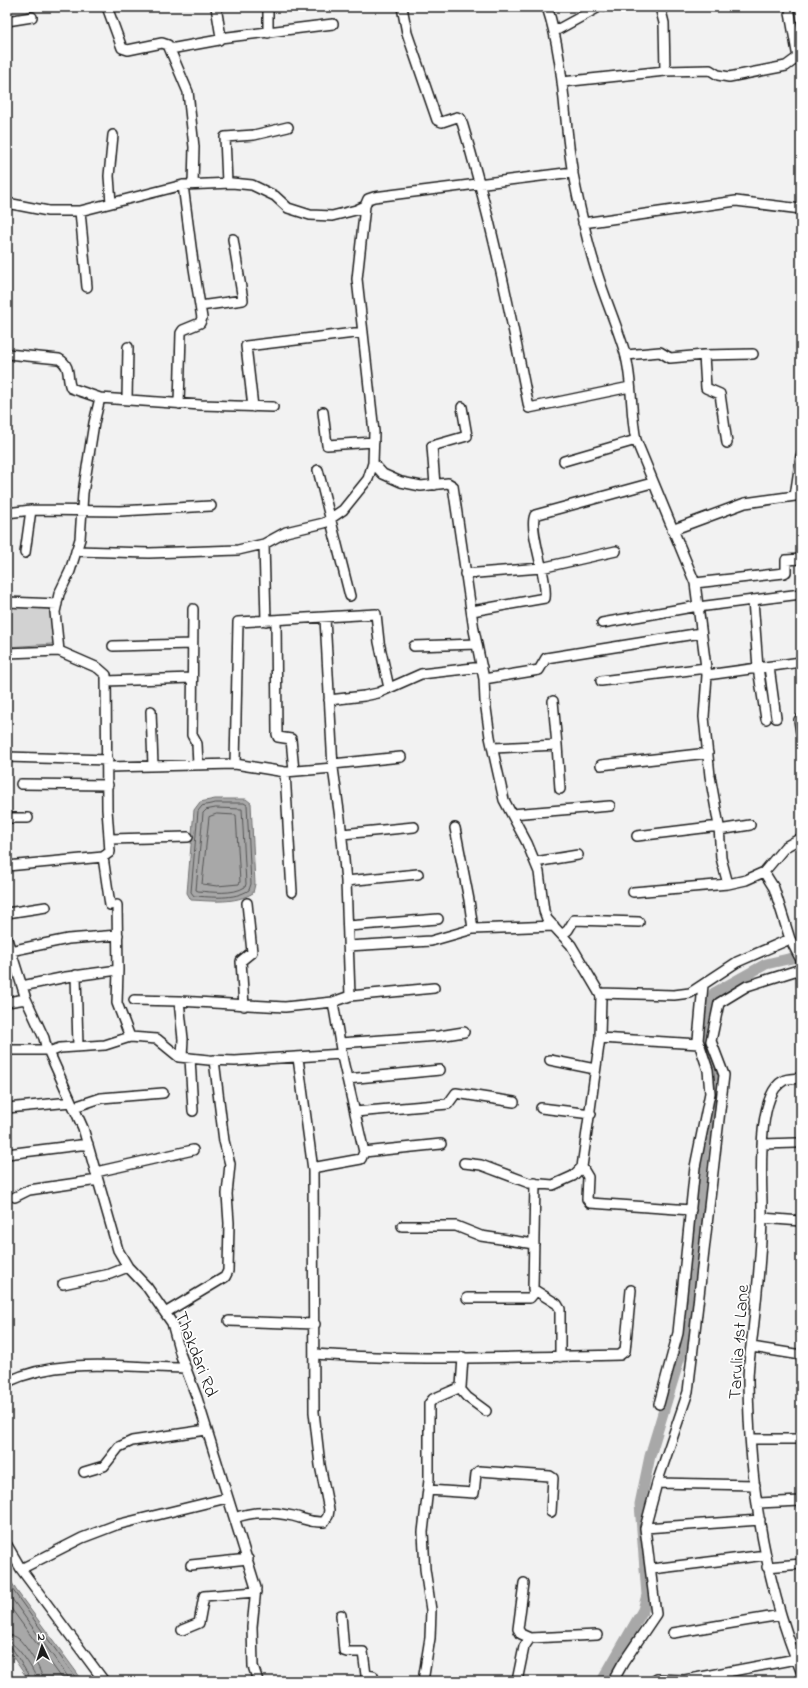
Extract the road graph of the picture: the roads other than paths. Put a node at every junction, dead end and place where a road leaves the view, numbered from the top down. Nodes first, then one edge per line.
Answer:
1 (107, 7) edge
2 (216, 7) edge
3 (268, 7) edge
4 (402, 7) edge
5 (547, 7) edge
6 (603, 7) edge
7 (660, 7) edge
8 (790, 13) dead end
9 (32, 17) dead end
10 (7, 21) edge
11 (333, 24) dead end
12 (555, 31) junction
13 (268, 33) junction
14 (220, 38) junction
15 (170, 49) junction
16 (799, 57) edge
17 (665, 71) junction
18 (562, 82) junction
19 (288, 127) dead end
20 (113, 135) dead end
21 (573, 172) junction
22 (227, 182) junction
23 (193, 184) junction
24 (481, 184) junction
25 (183, 185) junction
26 (7, 203) edge
27 (111, 203) junction
28 (364, 206) junction
29 (801, 209) edge
30 (80, 211) junction
31 (583, 223) junction
32 (233, 239) dead end
33 (87, 286) dead end
34 (200, 306) junction
35 (363, 332) junction
36 (128, 347) dead end
37 (7, 354) edge
38 (753, 354) dead end
39 (626, 355) junction
40 (704, 355) junction
41 (630, 387) junction
42 (100, 398) junction
43 (127, 400) junction
44 (179, 404) junction
45 (253, 407) junction
46 (272, 407) dead end
47 (462, 407) dead end
48 (323, 412) dead end
49 (636, 440) junction
50 (374, 442) junction
51 (726, 443) dead end
52 (801, 456) edge
53 (564, 461) dead end
54 (373, 463) junction
55 (318, 470) dead end
56 (800, 470) edge
57 (652, 483) junction
58 (435, 485) junction
59 (211, 506) dead end
60 (31, 510) junction
61 (82, 510) junction
62 (7, 513) edge
63 (330, 520) junction
64 (672, 530) junction
65 (264, 544) junction
66 (76, 551) junction
67 (616, 551) dead end
68 (25, 554) dead end
69 (801, 559) edge
70 (541, 568) junction
71 (465, 574) junction
72 (694, 583) junction
73 (801, 594) edge
74 (350, 596) dead end
75 (753, 600) junction
76 (7, 602) edge
77 (57, 604) junction
78 (698, 607) junction
79 (193, 609) dead end
80 (472, 611) junction
81 (326, 618) junction
82 (276, 620) junction
83 (266, 621) junction
84 (602, 623) dead end
85 (701, 633) junction
86 (192, 644) junction
87 (477, 644) junction
88 (113, 646) dead end
89 (414, 646) dead end
90 (59, 651) junction
91 (7, 653) edge
92 (801, 662) edge
93 (482, 667) junction
94 (769, 667) junction
95 (758, 668) junction
96 (707, 672) junction
97 (192, 678) junction
98 (484, 679) junction
99 (106, 681) junction
100 (601, 681) dead end
101 (389, 688) junction
102 (329, 700) junction
103 (553, 701) dead end
104 (151, 711) dead end
105 (799, 720) dead end
106 (801, 733) edge
107 (556, 745) junction
108 (493, 748) junction
109 (708, 753) junction
110 (7, 757) edge
111 (401, 757) dead end
112 (108, 764) junction
113 (235, 764) junction
114 (198, 765) junction
115 (601, 765) dead end
116 (152, 766) junction
117 (333, 766) junction
118 (289, 771) junction
119 (21, 784) dead end
120 (108, 786) junction
121 (560, 789) dead end
122 (610, 806) dead end
123 (512, 814) junction
124 (7, 818) edge
125 (28, 818) dead end
126 (750, 825) dead end
127 (414, 827) dead end
128 (455, 828) dead end
129 (719, 828) junction
130 (342, 834) junction
131 (637, 836) dead end
132 (188, 837) dead end
133 (801, 838) edge
134 (110, 839) junction
135 (578, 855) dead end
136 (103, 857) junction
137 (535, 862) junction
138 (7, 866) edge
139 (764, 872) junction
140 (418, 874) dead end
141 (346, 881) junction
142 (728, 884) junction
143 (292, 892) dead end
144 (633, 892) dead end
145 (247, 903) dead end
146 (46, 907) dead end
147 (7, 913) edge
148 (438, 918) dead end
149 (639, 922) dead end
150 (348, 926) junction
151 (554, 926) junction
152 (473, 929) junction
153 (562, 934) junction
154 (118, 935) junction
155 (7, 938) edge
156 (794, 944) edge
157 (348, 946) junction
158 (10, 951) junction
159 (801, 960) edge
160 (801, 969) edge
161 (118, 970) junction
162 (76, 975) junction
163 (703, 985) junction
164 (22, 986) junction
165 (434, 988) dead end
166 (599, 993) junction
167 (350, 996) junction
168 (26, 999) junction
169 (134, 1000) dead end
170 (179, 1001) junction
171 (7, 1002) edge
172 (333, 1002) junction
173 (244, 1006) junction
174 (464, 1032) dead end
175 (130, 1037) junction
176 (600, 1038) junction
177 (340, 1043) junction
178 (699, 1044) junction
179 (78, 1046) junction
180 (7, 1050) edge
181 (48, 1051) junction
182 (342, 1054) junction
183 (186, 1058) junction
184 (298, 1058) junction
185 (214, 1060) junction
186 (550, 1060) dead end
187 (595, 1069) junction
188 (440, 1070) dead end
189 (801, 1078) edge
190 (347, 1079) junction
191 (163, 1093) dead end
192 (514, 1102) dead end
193 (72, 1104) junction
194 (7, 1108) edge
195 (541, 1108) dead end
196 (193, 1111) dead end
197 (355, 1112) junction
198 (591, 1114) junction
199 (796, 1143) dead end
200 (88, 1144) junction
201 (441, 1144) dead end
202 (762, 1144) junction
203 (193, 1150) dead end
204 (364, 1152) junction
205 (7, 1154) edge
206 (464, 1163) dead end
207 (582, 1167) junction
208 (313, 1170) junction
209 (97, 1176) junction
210 (535, 1183) junction
211 (15, 1198) dead end
212 (691, 1210) junction
213 (762, 1218) junction
214 (801, 1220) edge
215 (402, 1226) dead end
216 (534, 1244) junction
217 (128, 1267) junction
218 (63, 1284) dead end
219 (631, 1290) dead end
220 (535, 1292) junction
221 (467, 1298) dead end
222 (165, 1313) junction
223 (229, 1321) dead end
224 (315, 1324) junction
225 (752, 1347) junction
226 (315, 1354) junction
227 (801, 1355) edge
228 (560, 1357) junction
229 (463, 1358) junction
230 (186, 1368) junction
231 (7, 1382) edge
232 (460, 1389) junction
233 (659, 1404) dead end
234 (486, 1411) dead end
235 (206, 1430) junction
236 (751, 1439) junction
237 (801, 1439) edge
238 (84, 1472) dead end
239 (657, 1483) junction
240 (756, 1485) junction
241 (428, 1490) junction
242 (227, 1498) junction
243 (801, 1501) edge
244 (758, 1502) junction
245 (552, 1512) dead end
246 (235, 1518) junction
247 (760, 1520) junction
248 (645, 1528) junction
249 (7, 1545) edge
250 (766, 1554) junction
251 (248, 1559) junction
252 (801, 1564) edge
253 (191, 1565) dead end
254 (767, 1567) junction
255 (22, 1569) junction
256 (652, 1569) junction
257 (524, 1584) dead end
258 (256, 1592) junction
259 (341, 1615) dead end
260 (781, 1615) junction
261 (182, 1630) dead end
262 (673, 1633) dead end
263 (598, 1635) dead end
264 (530, 1638) junction
265 (796, 1659) junction
266 (801, 1671) edge
267 (104, 1681) edge
268 (258, 1681) edge
269 (374, 1681) edge
270 (423, 1681) edge
271 (517, 1681) edge
272 (614, 1681) edge
273 (654, 1681) edge

1 - 15 street
2 - 14 street
3 - 13 street
4 - 24 street
5 - 12 street
6 - 12 street
7 - 17 street
8 - 16 street
9 - 10 street
11 - 13 street
12 - 18 street
13 - 14 street
14 - 15 street
15 - 23 street
16 - 17 street
17 - 18 street
18 - 21 street
19 - 22 street
20 - 27 street
21 - 24 street
21 - 31 street
22 - 23 street
22 - 28 street
23 - 25 street
24 - 28 street
24 - 41 street
25 - 27 street
25 - 34 street
26 - 30 street
27 - 30 street
28 - 35 street
29 - 31 street
30 - 33 street
31 - 39 street
32 - 34 street
34 - 44 street
35 - 45 street
35 - 50 street
36 - 43 street
37 - 42 street
38 - 40 street
39 - 40 street
39 - 41 street
40 - 51 street
41 - 49 street
42 - 43 street
42 - 61 street
43 - 44 street
44 - 45 street
45 - 46 street
47 - 58 street
48 - 50 street
49 - 53 street
49 - 57 street
50 - 54 street
52 - 56 street
54 - 58 street
54 - 63 street
55 - 63 street
56 - 64 street
57 - 64 street
57 - 70 street
58 - 71 street
59 - 61 street
60 - 61 street
60 - 62 street
60 - 68 street
61 - 66 street
63 - 65 street
63 - 74 street
64 - 72 street
65 - 66 street
65 - 83 street
66 - 77 street
67 - 70 street
69 - 72 street
70 - 71 street
70 - 80 street
71 - 80 street
72 - 78 street
73 - 75 street
75 - 78 street
75 - 95 street
76 - 77 street
77 - 90 street
78 - 84 street
78 - 85 street
79 - 86 street
80 - 87 street
81 - 82 street
81 - 101 street
81 - 102 street
82 - 83 street
82 - 118 street
83 - 113 street
85 - 96 street
85 - 98 street
86 - 88 street
86 - 97 street
87 - 89 street
87 - 93 street
90 - 91 street
90 - 99 street
92 - 94 street
93 - 98 street
93 - 101 street
94 - 95 street
94 - 95 street
95 - 96 street
96 - 100 street
96 - 109 street
97 - 99 street
97 - 114 street
98 - 108 street
99 - 112 street
101 - 102 street
102 - 117 street
103 - 107 street
104 - 116 street
105 - 106 street
107 - 108 street
107 - 121 street
108 - 123 street
109 - 115 street
109 - 129 street
110 - 112 street
111 - 117 street
112 - 116 street
112 - 120 street
113 - 114 street
113 - 118 street
114 - 116 street
117 - 118 street
117 - 130 street
118 - 143 street
119 - 120 street
120 - 134 street
122 - 123 street
123 - 137 street
124 - 125 street
126 - 129 street
127 - 130 street
128 - 152 street
129 - 131 street
129 - 142 street
130 - 141 street
132 - 134 street
133 - 139 street
134 - 136 street
135 - 137 street
136 - 138 street
136 - 154 street
137 - 151 street
139 - 142 street
139 - 156 street
140 - 141 street
141 - 150 street
142 - 144 street
145 - 173 street
146 - 147 street
148 - 150 street
149 - 153 street
150 - 157 street
151 - 152 street
151 - 153 street
152 - 157 street
153 - 166 street
154 - 158 street
154 - 161 street
155 - 158 street, Thakdari Rd
156 - 159 street
156 - 163 street
157 - 167 street
158 - 164 street, Thakdari Rd
160 - 239 street
161 - 162 street
161 - 175 street
162 - 164 street
162 - 179 street
163 - 166 street
163 - 178 street
164 - 168 street, Thakdari Rd
165 - 167 street
166 - 176 street
167 - 172 street
168 - 171 street
168 - 181 street, Thakdari Rd
169 - 170 street
170 - 173 street
170 - 183 street
172 - 173 street
172 - 177 street
174 - 177 street
175 - 179 street
175 - 183 street
176 - 178 street
176 - 187 street
177 - 182 street
178 - 212 street
179 - 181 street
180 - 181 street
181 - 193 street, Thakdari Rd
182 - 184 street
182 - 190 street
183 - 185 street
183 - 196 street
184 - 185 street
184 - 208 street
185 - 222 street
186 - 187 street
187 - 198 street
188 - 190 street
189 - 202 street, Tarulia 1st Lane
190 - 197 street
191 - 193 street
192 - 197 street
193 - 194 street
193 - 200 street, Thakdari Rd
195 - 198 street
197 - 204 street
198 - 207 street
199 - 202 street
200 - 205 street
200 - 209 street, Thakdari Rd
201 - 204 street
202 - 213 street, Tarulia 1st Lane
203 - 209 street
204 - 208 street
206 - 210 street
207 - 210 street
207 - 212 street
208 - 224 street
209 - 211 street
209 - 217 street, Thakdari Rd
210 - 216 street
212 - 233 street
213 - 214 street
213 - 225 street, Tarulia 1st Lane
215 - 216 street
216 - 220 street
217 - 218 street
217 - 222 street, Thakdari Rd
219 - 228 street
220 - 221 street
220 - 228 street
222 - 230 street, Thakdari Rd
223 - 224 street
224 - 226 street
225 - 227 street
225 - 236 street, Tarulia 1st Lane
226 - 229 street
226 - 246 street
228 - 229 street
229 - 232 street
230 - 231 street
230 - 235 street, Thakdari Rd
232 - 234 street
232 - 241 street
235 - 238 street
235 - 242 street, Thakdari Rd
236 - 237 street
236 - 240 street, Tarulia 1st Lane
239 - 240 street
239 - 248 street
240 - 244 street, Tarulia 1st Lane
241 - 245 street
241 - 270 street
242 - 246 street, Thakdari Rd
242 - 255 street
243 - 244 street
244 - 247 street, Tarulia 1st Lane
246 - 251 street, Thakdari Rd
247 - 248 street
247 - 250 street, Tarulia 1st Lane
248 - 256 street
249 - 255 street
250 - 254 street, Tarulia 1st Lane
250 - 256 street
251 - 253 street
251 - 258 street, Thakdari Rd
252 - 254 street
254 - 260 street, Tarulia 1st Lane
255 - 267 street
256 - 272 street
257 - 264 street
258 - 261 street
258 - 268 street, Thakdari Rd
259 - 269 street
260 - 262 street
260 - 265 street, Tarulia 1st Lane
263 - 264 street
264 - 271 street
265 - 266 street, Tarulia 1st Lane
265 - 273 street

